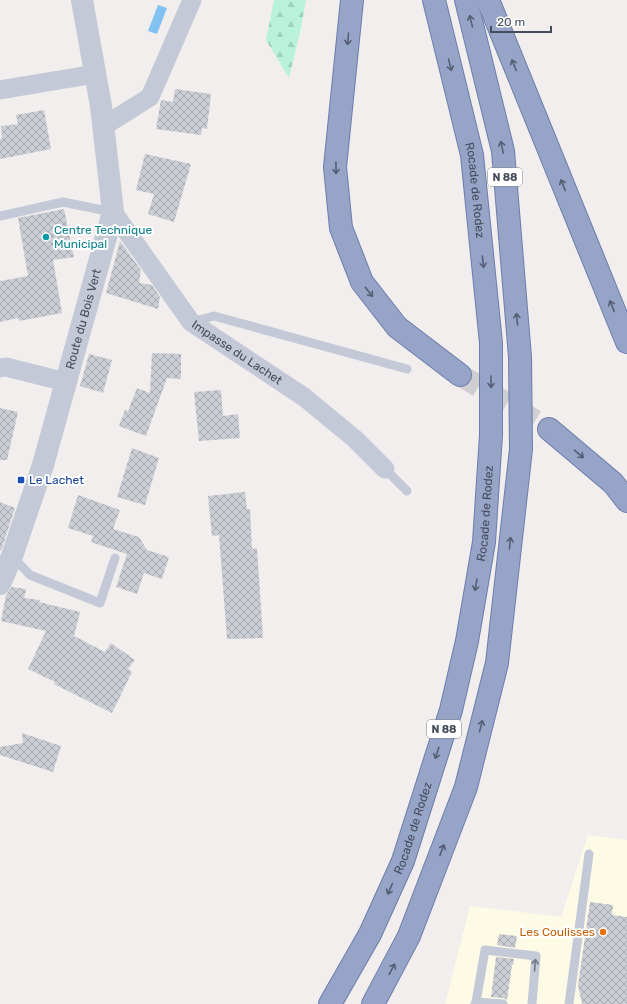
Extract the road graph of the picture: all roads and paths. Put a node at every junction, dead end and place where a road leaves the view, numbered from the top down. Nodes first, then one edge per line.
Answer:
1 (82, 0) edge
2 (192, 0) edge
3 (352, 0) edge
4 (434, 0) edge
5 (466, 0) edge
6 (488, 0) edge
7 (96, 74) junction
8 (0, 90) edge
9 (104, 126) junction
10 (113, 212) junction
11 (0, 216) edge
12 (191, 322) junction
13 (627, 342) edge
14 (0, 368) edge
15 (407, 370) dead end
16 (460, 375) tunnel mouth
17 (66, 382) junction
18 (549, 429) tunnel mouth
19 (385, 470) joint
20 (407, 491) dead end
21 (627, 501) edge
22 (12, 556) junction
23 (115, 558) dead end
24 (0, 584) edge
25 (589, 854) dead end
26 (476, 1003) edge
27 (330, 1004) edge
28 (373, 1004) edge
29 (503, 1004) edge
30 (532, 1004) edge
31 (570, 1004) edge

1 - 7 street, Route du Bois Vert
2 - 9 street
3 -> 16 highway
4 -> 27 highway, Rocade de Rodez / N 88, bridge
28 -> 5 highway, N 88, bridge
13 -> 6 highway
7 - 8 street
7 - 9 street, Route du Bois Vert
9 - 10 street, Route du Bois Vert
10 - 11 lane
10 - 12 street, Impasse du Lachet
10 - 17 street, Route du Bois Vert
12 - 15 lane
12 - 19 street, Impasse du Lachet
14 - 17 street
17 - 22 street, Route du Bois Vert
18 -> 21 highway
19 - 20 lane
22 - 23 lane
22 - 24 street, Route du Bois Vert
25 - 31 lane
26 - 29 lane
30 -> 26 lane

